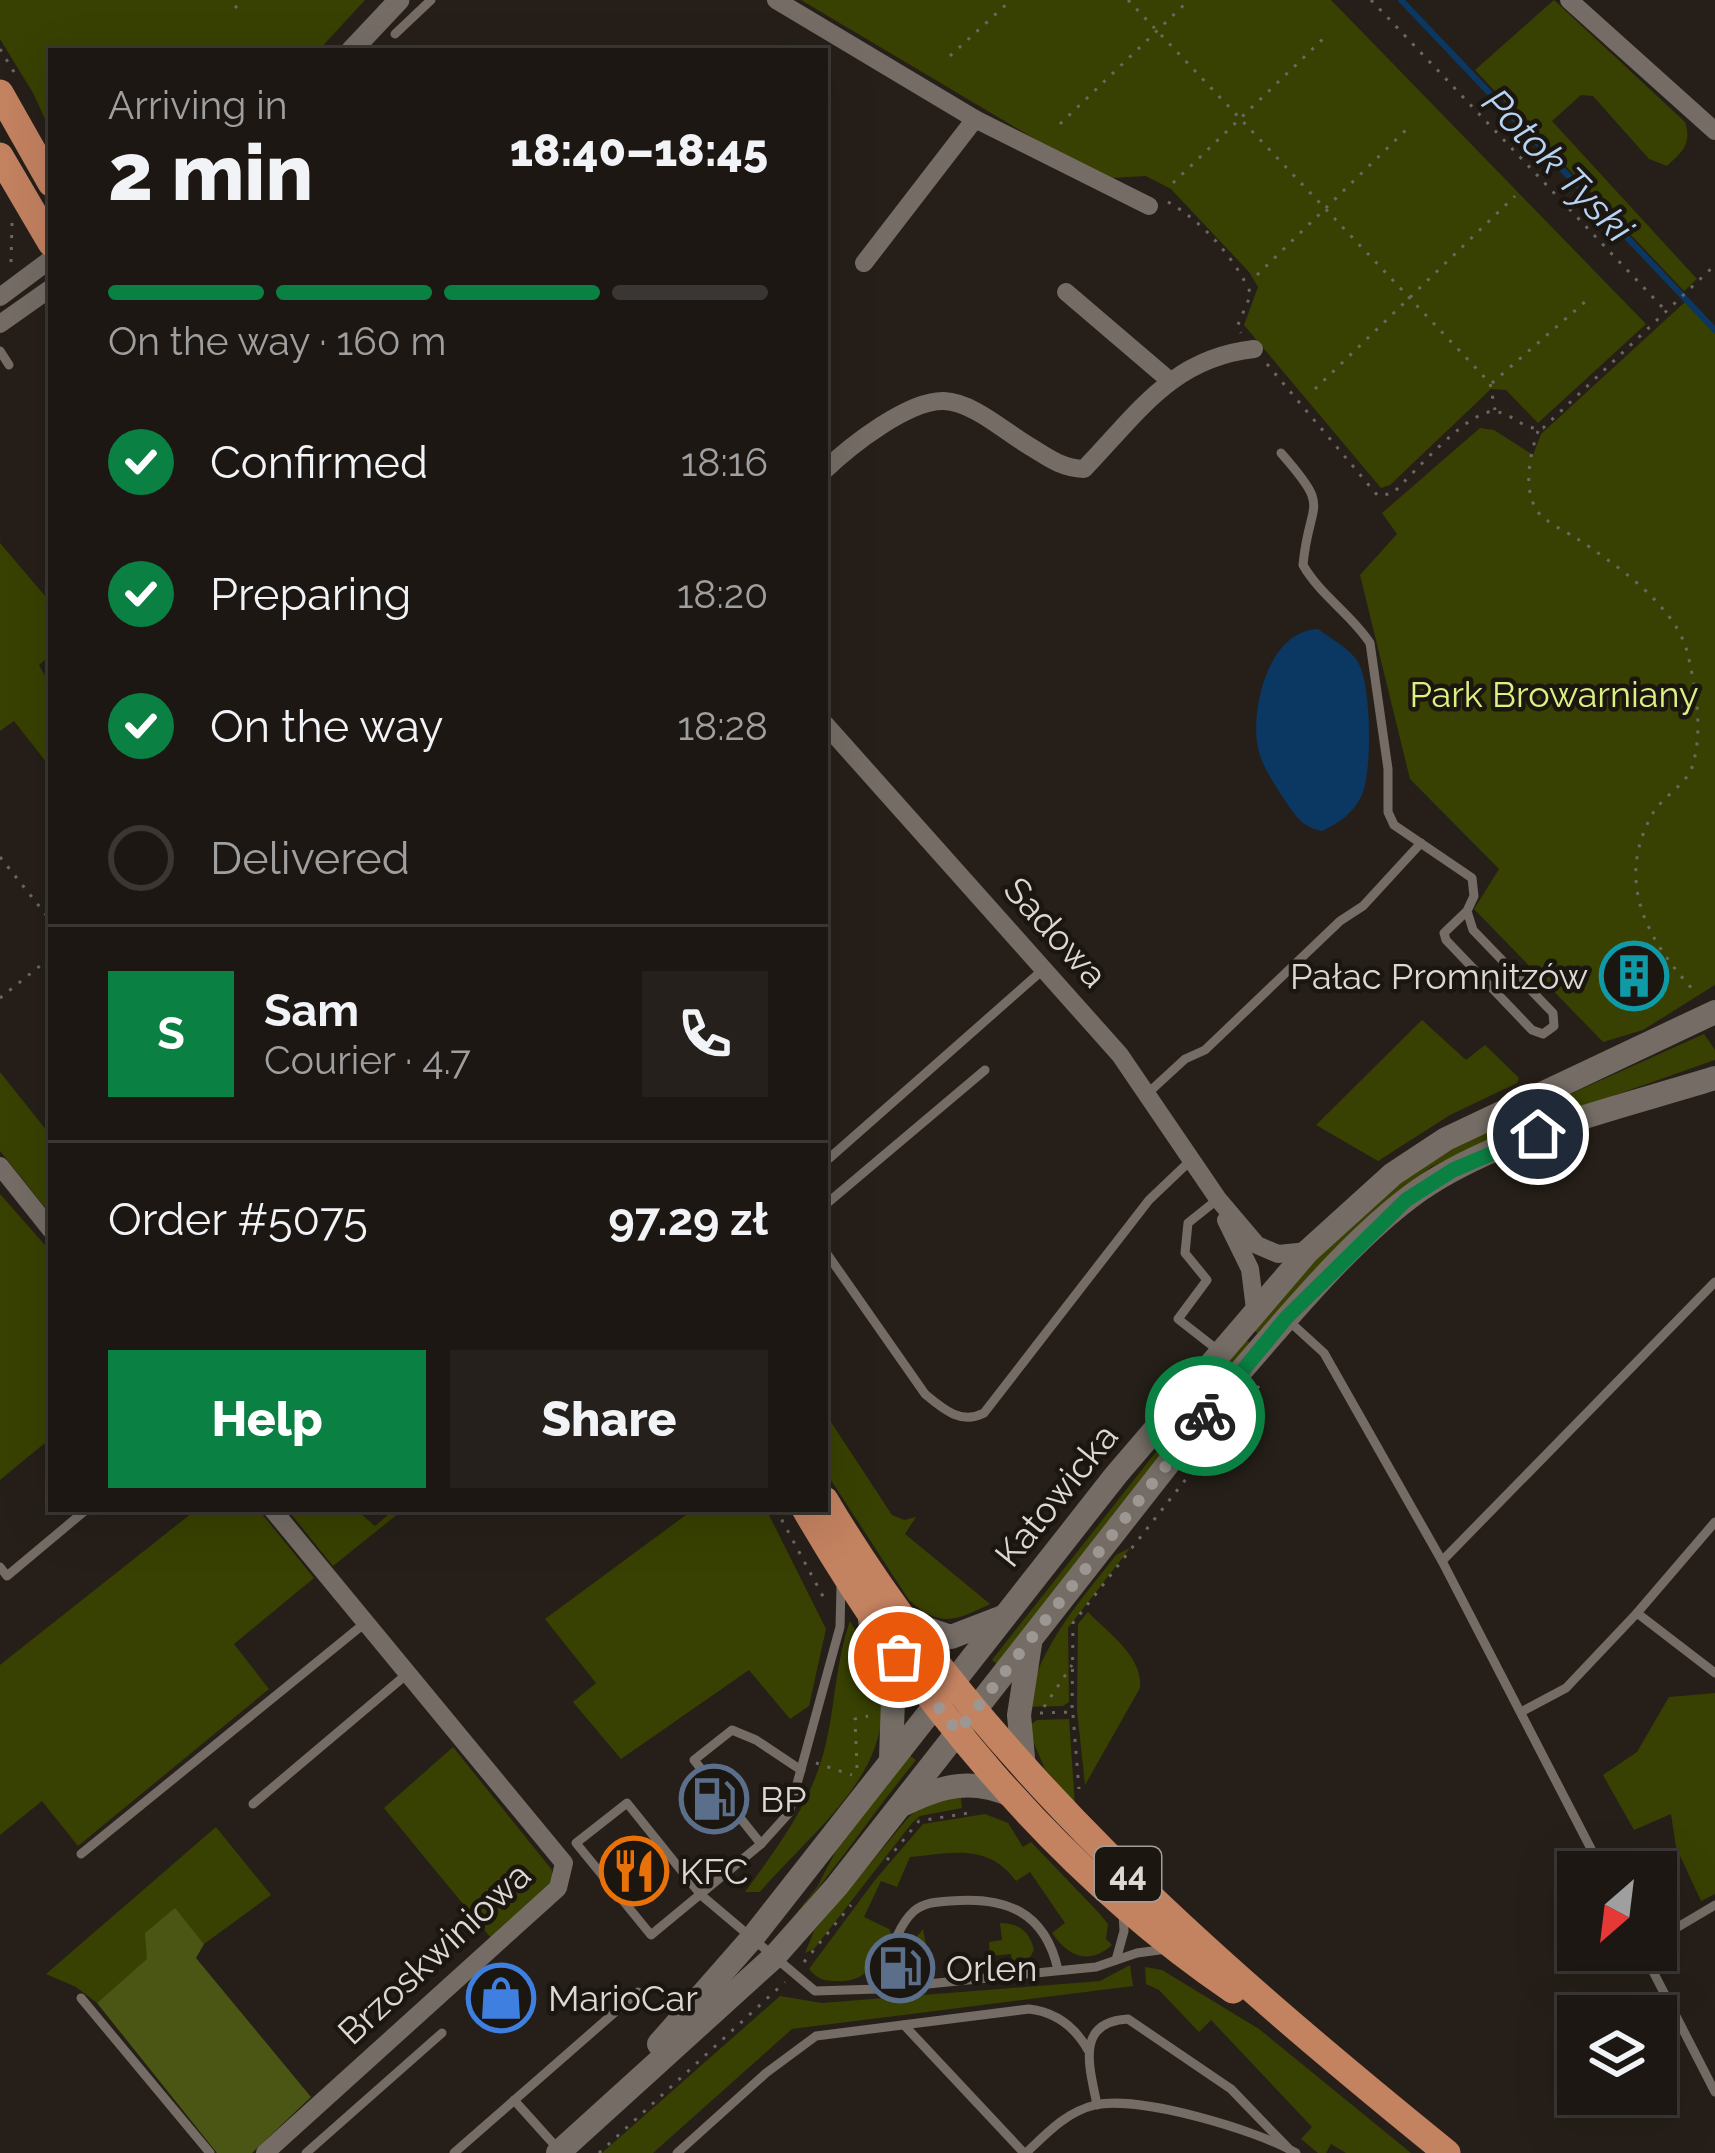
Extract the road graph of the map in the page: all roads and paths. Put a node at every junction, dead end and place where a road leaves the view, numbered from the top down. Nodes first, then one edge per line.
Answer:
1 (243, 0) edge
2 (399, 0) edge
3 (431, 0) edge
4 (776, 0) edge
5 (1011, 0) edge
6 (1128, 0) edge
7 (1189, 0) edge
8 (1371, 0) edge
9 (1569, 0) edge
10 (235, 8) dead end
11 (1157, 31) junction
12 (395, 34) dead end
13 (1325, 37) dead end
14 (354, 48) edge
15 (950, 56) dead end
16 (0, 93) edge
17 (975, 119) junction
18 (1240, 119) junction
19 (1060, 124) dead end
20 (1409, 127) dead end
21 (1715, 131) edge
22 (0, 155) edge
23 (48, 178) edge
24 (1173, 183) dead end
25 (1516, 196) dead end
26 (1149, 206) joint
27 (1324, 207) junction
28 (3, 213) dead end
29 (12, 221) dead end
30 (48, 238) edge
31 (48, 261) edge
32 (864, 263) dead end
33 (1715, 265) edge
34 (1257, 275) dead end
35 (48, 290) edge
36 (1066, 292) dead end
37 (0, 297) edge
38 (1409, 297) junction
39 (1586, 301) dead end
40 (1667, 313) junction
41 (0, 324) edge
42 (1255, 349) junction
43 (0, 351) edge
44 (8, 365) dead end
45 (1169, 380) junction
46 (1491, 385) junction
47 (1315, 389) dead end
48 (1496, 410) junction
49 (1538, 430) junction
50 (1281, 453) dead end
51 (828, 467) edge
52 (828, 727) edge
53 (1421, 843) junction
54 (0, 857) edge
55 (1466, 911) junction
56 (48, 917) edge
57 (48, 959) edge
58 (1045, 968) junction
59 (0, 998) edge
60 (1708, 1005) edge
61 (985, 1070) dead end
62 (1715, 1078) edge
63 (1148, 1093) junction
64 (828, 1159) edge
65 (1191, 1160) junction
66 (0, 1166) edge
67 (1217, 1199) junction
68 (828, 1202) edge
69 (48, 1226) edge
70 (1308, 1251) junction
71 (828, 1255) edge
72 (1715, 1282) edge
73 (1255, 1309) junction
74 (1286, 1318) junction
75 (1220, 1352) junction
76 (1265, 1378) dead end
77 (828, 1505) edge
78 (83, 1512) edge
79 (274, 1512) edge
80 (807, 1512) edge
81 (1715, 1522) edge
82 (834, 1558) junction
83 (1442, 1561) junction
84 (0, 1567) edge
85 (865, 1607) junction
86 (1636, 1613) junction
87 (1005, 1616) junction
88 (900, 1619) junction
89 (364, 1624) junction
90 (1030, 1642) junction
91 (1073, 1664) junction
92 (1715, 1673) edge
93 (407, 1674) junction
94 (943, 1695) junction
95 (1072, 1712) junction
96 (1521, 1712) junction
97 (873, 1714) dead end
98 (965, 1722) junction
99 (891, 1759) junction
100 (802, 1764) junction
101 (1024, 1768) junction
102 (1079, 1792) dead end
103 (1014, 1797) junction
104 (254, 1804) dead end
105 (897, 1808) junction
106 (969, 1813) dead end
107 (760, 1844) junction
108 (1592, 1851) edge
109 (81, 1854) dead end
110 (878, 1870) dead end
111 (701, 1894) junction
112 (1118, 1901) junction
113 (853, 1904) dead end
114 (1715, 1906) edge
115 (1677, 1928) edge
116 (753, 1937) junction
117 (1173, 1949) junction
118 (774, 1957) junction
119 (1115, 1960) junction
120 (1058, 1970) junction
121 (1653, 1971) edge
122 (792, 1975) junction
123 (878, 1989) junction
124 (638, 1992) dead end
125 (81, 1998) dead end
126 (904, 2025) junction
127 (442, 2033) dead end
128 (1316, 2047) junction
129 (1088, 2050) junction
130 (1715, 2092) edge
131 (514, 2100) junction
132 (614, 2103) junction
133 (1097, 2104) junction
134 (689, 2142) junction
135 (1292, 2151) edge
136 (559, 2152) edge
137 (210, 2153) edge
138 (265, 2153) edge
139 (305, 2153) edge
140 (454, 2153) edge
141 (599, 2153) edge
142 (677, 2153) edge
143 (700, 2153) edge
144 (1025, 2153) edge
145 (1447, 2153) edge

1 - 10 path
2 - 14 street
3 - 12 lane
4 - 17 street
5 - 15 path
6 - 11 path
7 - 11 path
8 - 40 path
9 - 21 street
11 - 18 path
11 - 19 path
13 - 18 path
16 - 23 main road
17 - 26 street
17 - 32 street
18 - 24 path
18 - 27 path
20 - 27 path
22 - 30 main road
25 - 38 path
26 - 42 path
27 - 34 path
27 - 38 path
28 - 29 path
31 - 37 street
33 - 40 path
35 - 41 street
36 - 45 street
38 - 46 path
38 - 47 path
39 - 46 path
40 - 49 path
42 - 45 street
42 - 48 path
43 - 44 lane
45 - 51 street
46 - 48 path
48 - 49 path
49 - 60 path
50 - 53 lane
52 - 58 street, Sadowa
53 - 55 lane
53 - 63 lane
54 - 56 path
55 - 55 lane
57 - 59 path
58 - 63 street, Sadowa
58 - 64 lane
60 - 70 main road, Katowicka
61 - 68 lane
62 - 74 main road, Katowicka
63 - 65 street, Sadowa
65 - 67 street, Sadowa
65 - 71 lane
66 - 69 street
67 - 70 street, Sadowa
67 - 73 street, Sadowa
67 - 75 lane
70 - 73 main road, Katowicka
72 - 83 lane
73 - 75 main road, Katowicka
74 - 83 lane
74 - 90 main road, Katowicka
75 - 87 main road, Katowicka
76 - 91 path
77 - 88 main road, 44
78 - 84 lane
79 - 89 street, Brzoskwiniowa
80 - 82 main road, 44
81 - 86 lane
82 - 85 main road, 44
82 - 100 lane
83 - 96 lane
85 - 94 main road, 44
85 - 99 main road
86 - 92 lane
86 - 96 lane
87 - 88 main road
87 - 94 main road, Katowicka
88 - 94 main road, 44
89 - 93 street, Brzoskwiniowa
89 - 109 lane
90 - 98 main road, Katowicka
90 - 101 main road
91 - 95 path
91 - 95 path
93 - 104 lane
93 - 138 street, Brzoskwiniowa
94 - 98 main road, 44
94 - 99 main road, Katowicka
95 - 102 path
96 - 108 lane
97 - 100 path
98 - 101 main road, 44
98 - 103 main road, 44
98 - 105 main road, Katowicka
99 - 116 main road, Katowicka
100 - 107 lane
100 - 107 lane
101 - 128 main road, 44
103 - 105 main road
103 - 112 main road, 44
105 - 118 main road, Katowicka
106 - 110 path
107 - 111 lane
111 - 111 lane
111 - 116 lane
112 - 117 main road, 44
112 - 119 lane
113 - 122 path
114 - 115 lane
116 - 118 lane
116 - 132 main road, Katowicka
117 - 119 lane
117 - 128 main road, 44
118 - 122 lane
118 - 132 main road, Katowicka
119 - 120 lane
120 - 123 lane
120 - 123 lane
121 - 130 lane
122 - 123 lane
122 - 141 path
124 - 131 lane
125 - 137 lane
126 - 129 lane
126 - 134 lane
126 - 144 lane
127 - 139 lane
128 - 145 main road, 44
129 - 133 lane
129 - 135 lane
131 - 136 lane
131 - 140 lane
132 - 136 main road, Katowicka
133 - 135 lane
133 - 144 lane
134 - 142 lane
134 - 143 lane

